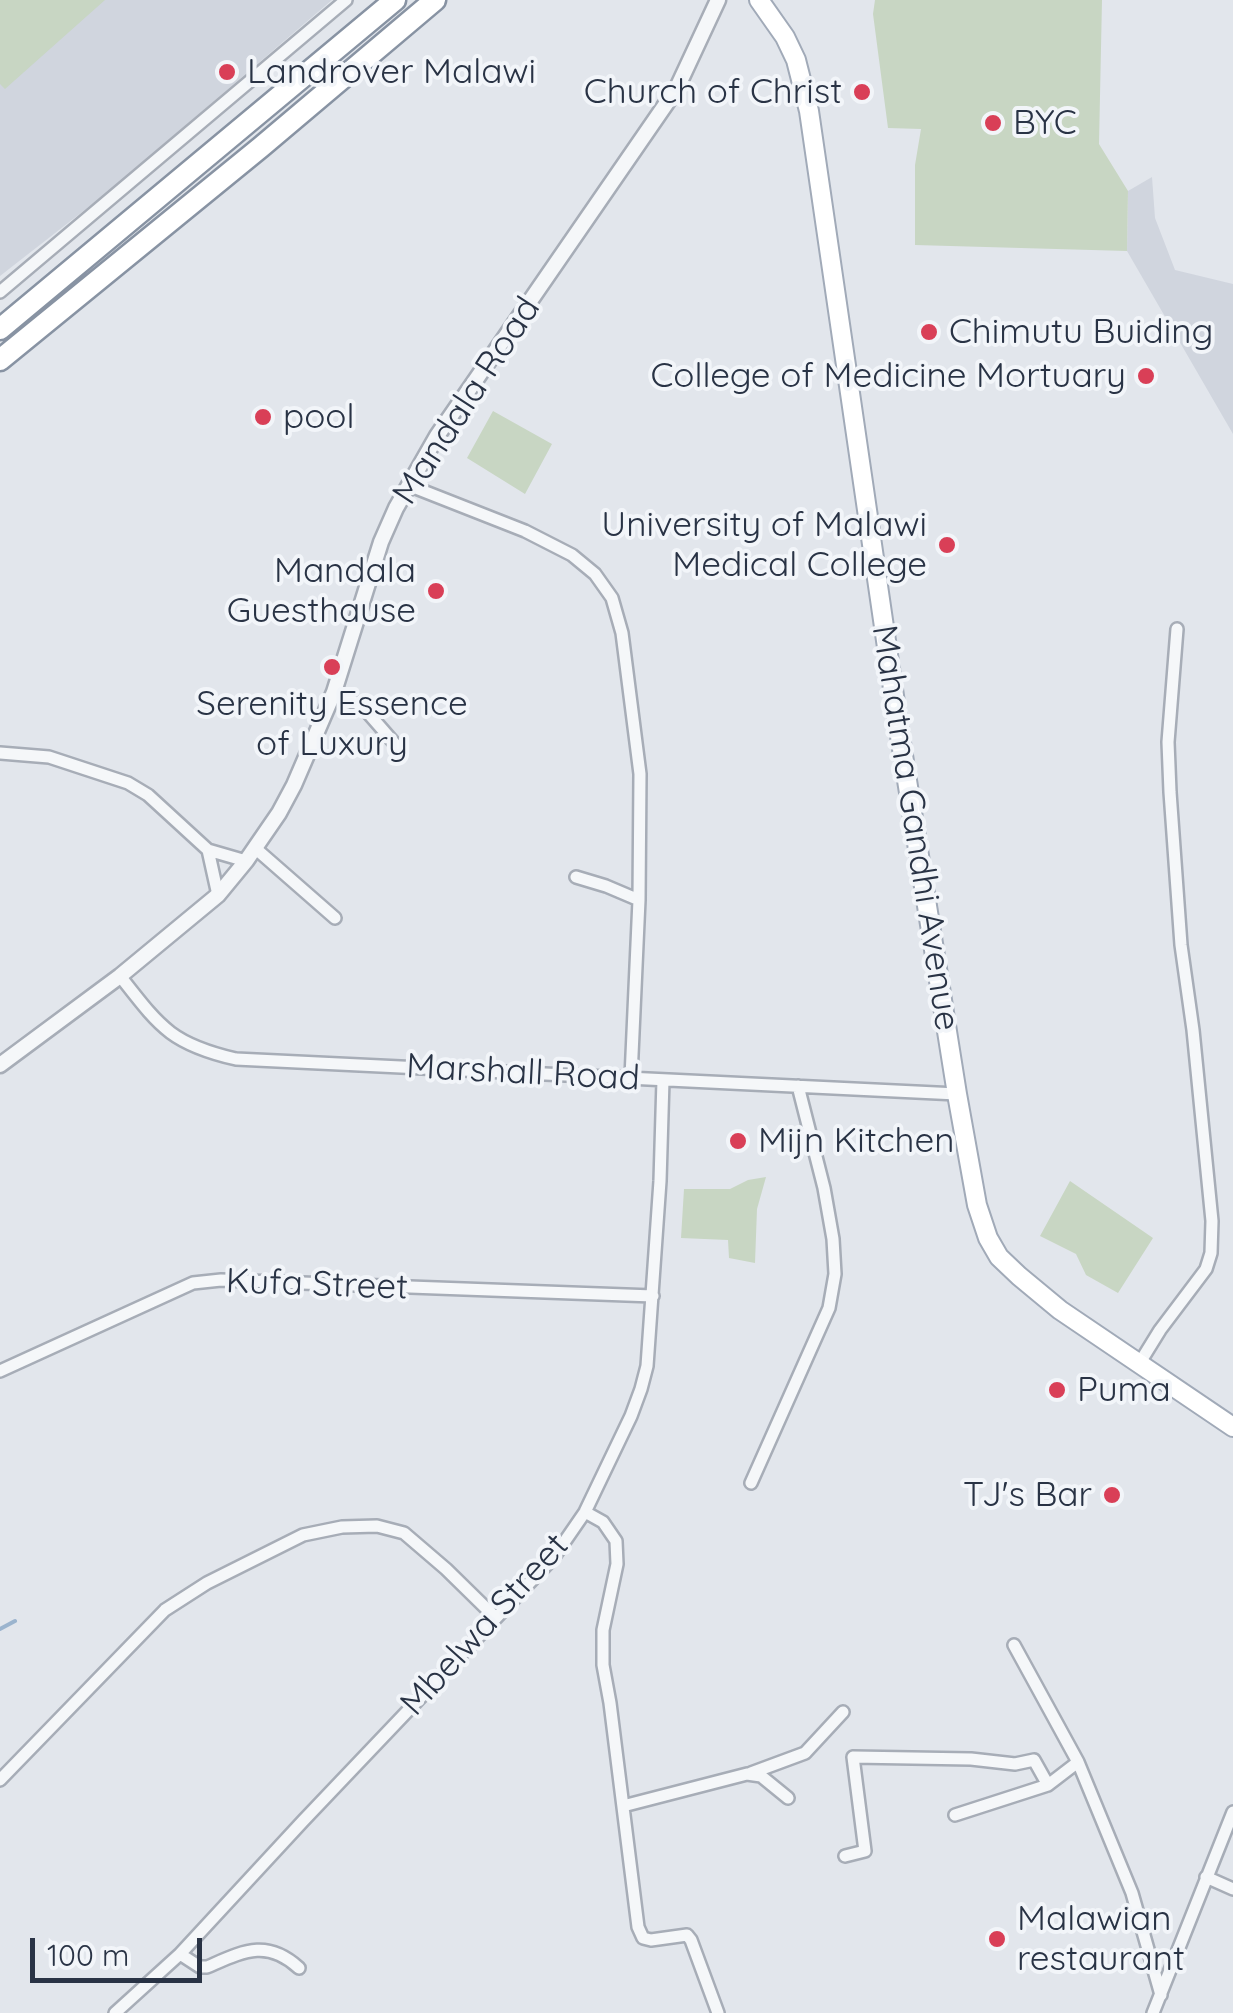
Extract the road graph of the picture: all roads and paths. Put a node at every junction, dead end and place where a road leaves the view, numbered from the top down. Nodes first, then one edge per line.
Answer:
1 (346, 0) edge
2 (396, 0) edge
3 (436, 0) edge
4 (718, 0) edge
5 (759, 0) edge
6 (372, 7) edge
7 (0, 292) edge
8 (0, 329) edge
9 (0, 360) edge
10 (408, 485) junction
11 (1176, 629) dead end
12 (334, 692) junction
13 (396, 745) dead end
14 (0, 753) edge
15 (255, 848) junction
16 (208, 850) junction
17 (246, 862) junction
18 (576, 877) dead end
19 (218, 896) junction
20 (639, 900) junction
21 (335, 918) dead end
22 (120, 976) junction
23 (0, 1066) edge
24 (632, 1077) junction
25 (663, 1080) junction
26 (798, 1086) junction
27 (956, 1094) junction
28 (653, 1296) junction
29 (1139, 1364) junction
30 (0, 1371) edge
31 (1233, 1427) edge
32 (751, 1483) dead end
33 (585, 1512) junction
34 (496, 1618) junction
35 (1014, 1646) dead end
36 (843, 1712) dead end
37 (1078, 1762) junction
38 (747, 1774) junction
39 (0, 1780) edge
40 (1048, 1785) junction
41 (788, 1798) dead end
42 (623, 1806) junction
43 (1233, 1812) edge
44 (955, 1815) dead end
45 (846, 1856) dead end
46 (1206, 1877) junction
47 (1233, 1890) edge
48 (180, 1954) junction
49 (300, 1968) dead end
50 (1161, 1995) junction
51 (115, 2013) edge
52 (718, 2013) edge
53 (1153, 2013) edge

1 - 7 street
2 - 6 highway
3 - 9 highway
4 - 10 street, Mandala Road
5 - 27 main road, Mahatma Gandhi Avenue
6 - 8 highway
10 - 12 street, Mandala Road
10 - 20 street
11 - 29 street
12 - 13 street
12 - 15 street, Mandala Road
14 - 16 street
15 - 17 street, Mandala Road
15 - 21 street
16 - 17 street
16 - 19 street
17 - 19 street, Mandala Road
18 - 20 street
19 - 22 street, Mandala Road
20 - 24 street
22 - 23 street, Mandala Road
22 - 24 street, Marshall Road
24 - 25 street, Marshall Road
25 - 26 street, Marshall Road
25 - 28 street, Mbelwa Street
26 - 27 street, Marshall Road
26 - 32 street
27 - 29 main road, Mahatma Gandhi Avenue
28 - 30 street, Kufa Street
28 - 33 street, Mbelwa Street
29 - 31 main road, Mahatma Gandhi Avenue
33 - 34 street, Mbelwa Street
33 - 42 street
34 - 39 street
34 - 48 street, Mbelwa Street
35 - 37 street
36 - 38 street
37 - 40 street
37 - 50 street
38 - 41 street
38 - 42 street
40 - 44 street
40 - 45 street
42 - 52 street
43 - 46 street
46 - 47 street
46 - 50 street
48 - 49 street
48 - 51 street, Mbelwa Street
50 - 53 street

